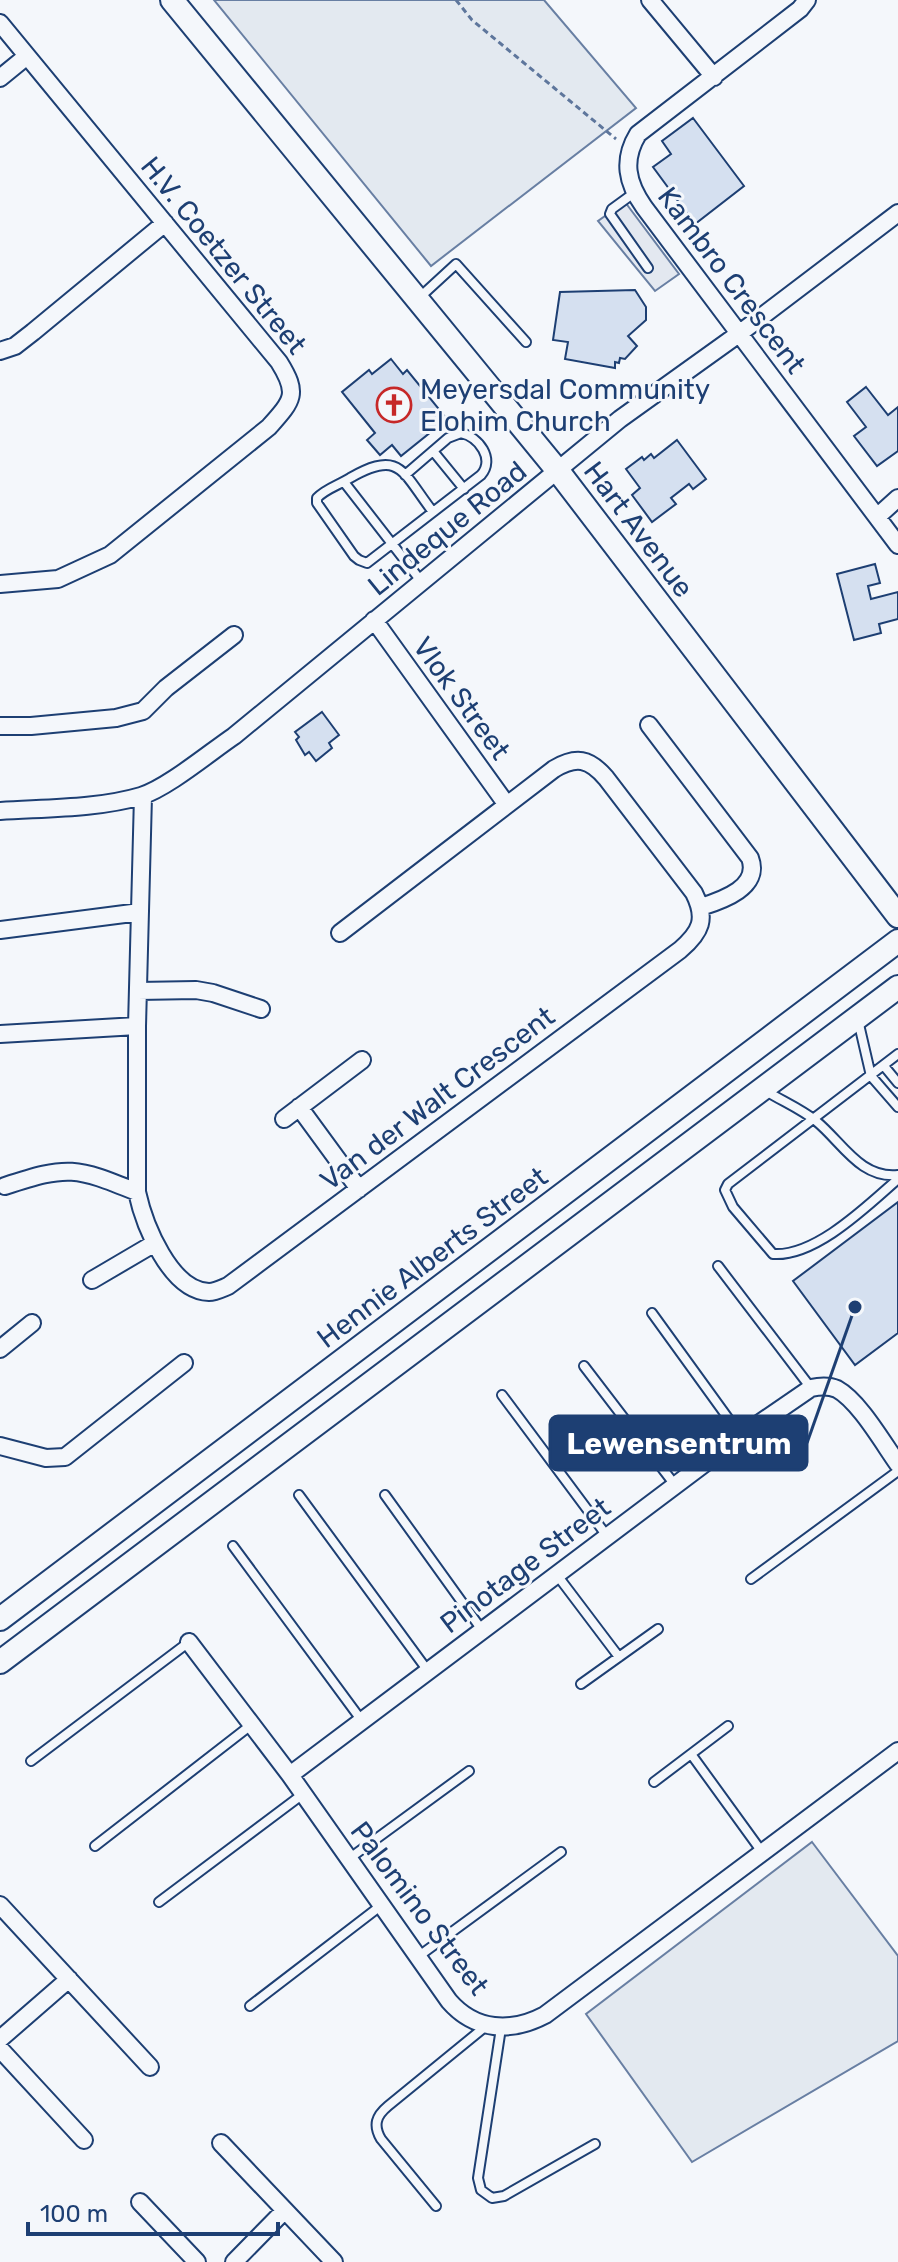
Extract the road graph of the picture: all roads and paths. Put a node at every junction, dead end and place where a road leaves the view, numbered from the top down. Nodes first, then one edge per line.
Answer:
1 (172, 0) edge
2 (456, 0) edge
3 (650, 0) edge
4 (807, 0) edge
5 (0, 23) edge
6 (27, 56) junction
7 (714, 77) junction
8 (0, 78) edge
9 (629, 149) junction
10 (634, 193) junction
11 (898, 213) edge
12 (165, 223) junction
13 (648, 268) dead end
14 (417, 299) junction
15 (740, 333) junction
16 (526, 342) dead end
17 (0, 351) edge
18 (433, 451) junction
19 (558, 471) junction
20 (405, 475) junction
21 (344, 482) junction
22 (464, 489) junction
23 (898, 498) edge
24 (433, 512) junction
25 (878, 516) junction
26 (393, 544) junction
27 (898, 545) edge
28 (422, 582) junction
29 (0, 584) edge
30 (374, 620) junction
31 (234, 635) dead end
32 (649, 725) dead end
33 (0, 726) edge
34 (143, 796) junction
35 (507, 805) junction
36 (0, 811) edge
37 (701, 907) junction
38 (140, 912) junction
39 (898, 916) edge
40 (0, 930) edge
41 (340, 933) dead end
42 (898, 941) edge
43 (898, 987) edge
44 (138, 991) junction
45 (261, 1009) dead end
46 (857, 1016) junction
47 (137, 1026) junction
48 (0, 1034) edge
49 (898, 1054) edge
50 (362, 1060) dead end
51 (884, 1066) junction
52 (871, 1076) junction
53 (898, 1083) edge
54 (762, 1088) junction
55 (299, 1107) junction
56 (898, 1107) edge
57 (284, 1119) dead end
58 (814, 1119) junction
59 (898, 1177) edge
60 (5, 1186) dead end
61 (359, 1189) junction
62 (137, 1192) junction
63 (155, 1243) junction
64 (718, 1266) dead end
65 (92, 1280) dead end
66 (652, 1313) dead end
67 (32, 1323) dead end
68 (0, 1349) edge
69 (184, 1363) dead end
70 (584, 1366) dead end
71 (811, 1388) junction
72 (502, 1395) dead end
73 (741, 1436) junction
74 (893, 1445) edge
75 (0, 1446) edge
76 (898, 1464) edge
77 (898, 1471) edge
78 (675, 1485) junction
79 (299, 1495) dead end
80 (385, 1495) dead end
81 (607, 1536) junction
82 (233, 1546) dead end
83 (556, 1574) junction
84 (751, 1579) dead end
85 (0, 1619) edge
86 (658, 1629) dead end
87 (482, 1630) junction
88 (189, 1642) joint
89 (619, 1657) junction
90 (0, 1662) edge
91 (428, 1671) junction
92 (581, 1684) dead end
93 (362, 1721) junction
94 (251, 1725) junction
95 (728, 1726) dead end
96 (898, 1751) edge
97 (691, 1754) junction
98 (31, 1761) dead end
99 (469, 1771) dead end
100 (290, 1775) junction
101 (654, 1782) dead end
102 (303, 1794) junction
103 (95, 1846) dead end
104 (561, 1852) dead end
105 (762, 1852) junction
106 (350, 1858) junction
107 (159, 1902) dead end
108 (383, 1904) junction
109 (0, 1905) edge
110 (419, 1956) junction
111 (69, 1979) junction
112 (250, 2006) dead end
113 (494, 2027) junction
114 (0, 2039) edge
115 (0, 2049) edge
116 (150, 2067) dead end
117 (84, 2140) dead end
118 (221, 2143) dead end
119 (595, 2144) dead end
120 (140, 2202) dead end
121 (436, 2206) dead end
122 (284, 2211) junction
123 (197, 2262) edge
124 (234, 2262) edge
125 (334, 2262) edge

1 - 14 street, Hart Avenue
2 - 9 path
3 - 7 street
4 - 7 street
5 - 6 street, H.V. Coetzer Street
6 - 8 street
6 - 12 street, H.V. Coetzer Street
7 - 9 street
9 - 10 street, Kambro Crescent
10 - 13 lane
10 - 15 street, Kambro Crescent
11 - 15 street, Lindeque Road
12 - 17 street
12 - 29 street, H.V. Coetzer Street
14 - 16 lane
14 - 19 street, Hart Avenue
15 - 19 street, Lindeque Road
15 - 25 street, Kambro Crescent
18 - 20 lane
18 - 22 lane
18 - 22 lane
19 - 28 street, Lindeque Road
19 - 39 street, Hart Avenue
20 - 21 lane
20 - 24 lane
21 - 26 lane
21 - 26 lane
22 - 24 lane
23 - 25 street
24 - 26 lane
25 - 27 street, Kambro Crescent
26 - 28 lane
28 - 30 street, Lindeque Road
30 - 34 street, Lindeque Road
30 - 35 street, Vlok Street
31 - 33 street
32 - 37 street
34 - 36 street, Lindeque Road
34 - 38 street, Van der Walt Crescent
35 - 37 street
35 - 41 street
37 - 61 street, Van der Walt Crescent
38 - 40 street
38 - 44 street, Van der Walt Crescent
42 - 85 street, Hennie Alberts Street
43 - 46 street
44 - 45 street
44 - 47 street, Van der Walt Crescent
46 - 52 lane
46 - 54 street
47 - 48 street
47 - 62 street, Van der Walt Crescent
49 - 51 lane
50 - 55 street
51 - 52 lane
51 - 53 lane
52 - 56 lane
52 - 58 lane
54 - 58 lane
54 - 90 street
55 - 57 street
55 - 61 street
58 - 59 lane
58 - 59 lane
60 - 62 street
61 - 63 street, Van der Walt Crescent
62 - 63 street, Van der Walt Crescent
63 - 65 street
64 - 71 lane
66 - 73 lane
67 - 68 street
69 - 75 street
70 - 78 lane
71 - 73 street, Pinotage Street
71 - 74 street
72 - 81 lane
73 - 78 street, Pinotage Street
74 - 76 street
77 - 84 lane
78 - 81 street, Pinotage Street
79 - 91 lane
80 - 87 lane
81 - 83 street, Pinotage Street
82 - 93 lane
83 - 87 street, Pinotage Street
83 - 89 lane
86 - 89 lane
87 - 91 street, Pinotage Street
88 - 94 street, Palomino Street
88 - 98 lane
89 - 92 lane
91 - 93 street, Pinotage Street
93 - 100 street, Pinotage Street
94 - 100 street, Palomino Street
94 - 103 lane
95 - 97 lane
96 - 105 street, Palomino Street
97 - 101 lane
97 - 105 lane
99 - 106 lane
100 - 102 street, Palomino Street
102 - 106 street, Palomino Street
102 - 107 lane
104 - 110 lane
105 - 113 street, Palomino Street
106 - 108 street, Palomino Street
108 - 110 street, Palomino Street
108 - 112 lane
109 - 111 street
110 - 113 street, Palomino Street
111 - 114 street
111 - 116 street
113 - 119 lane
113 - 121 lane
115 - 117 street
118 - 122 street
120 - 123 street
122 - 124 street
122 - 125 street

